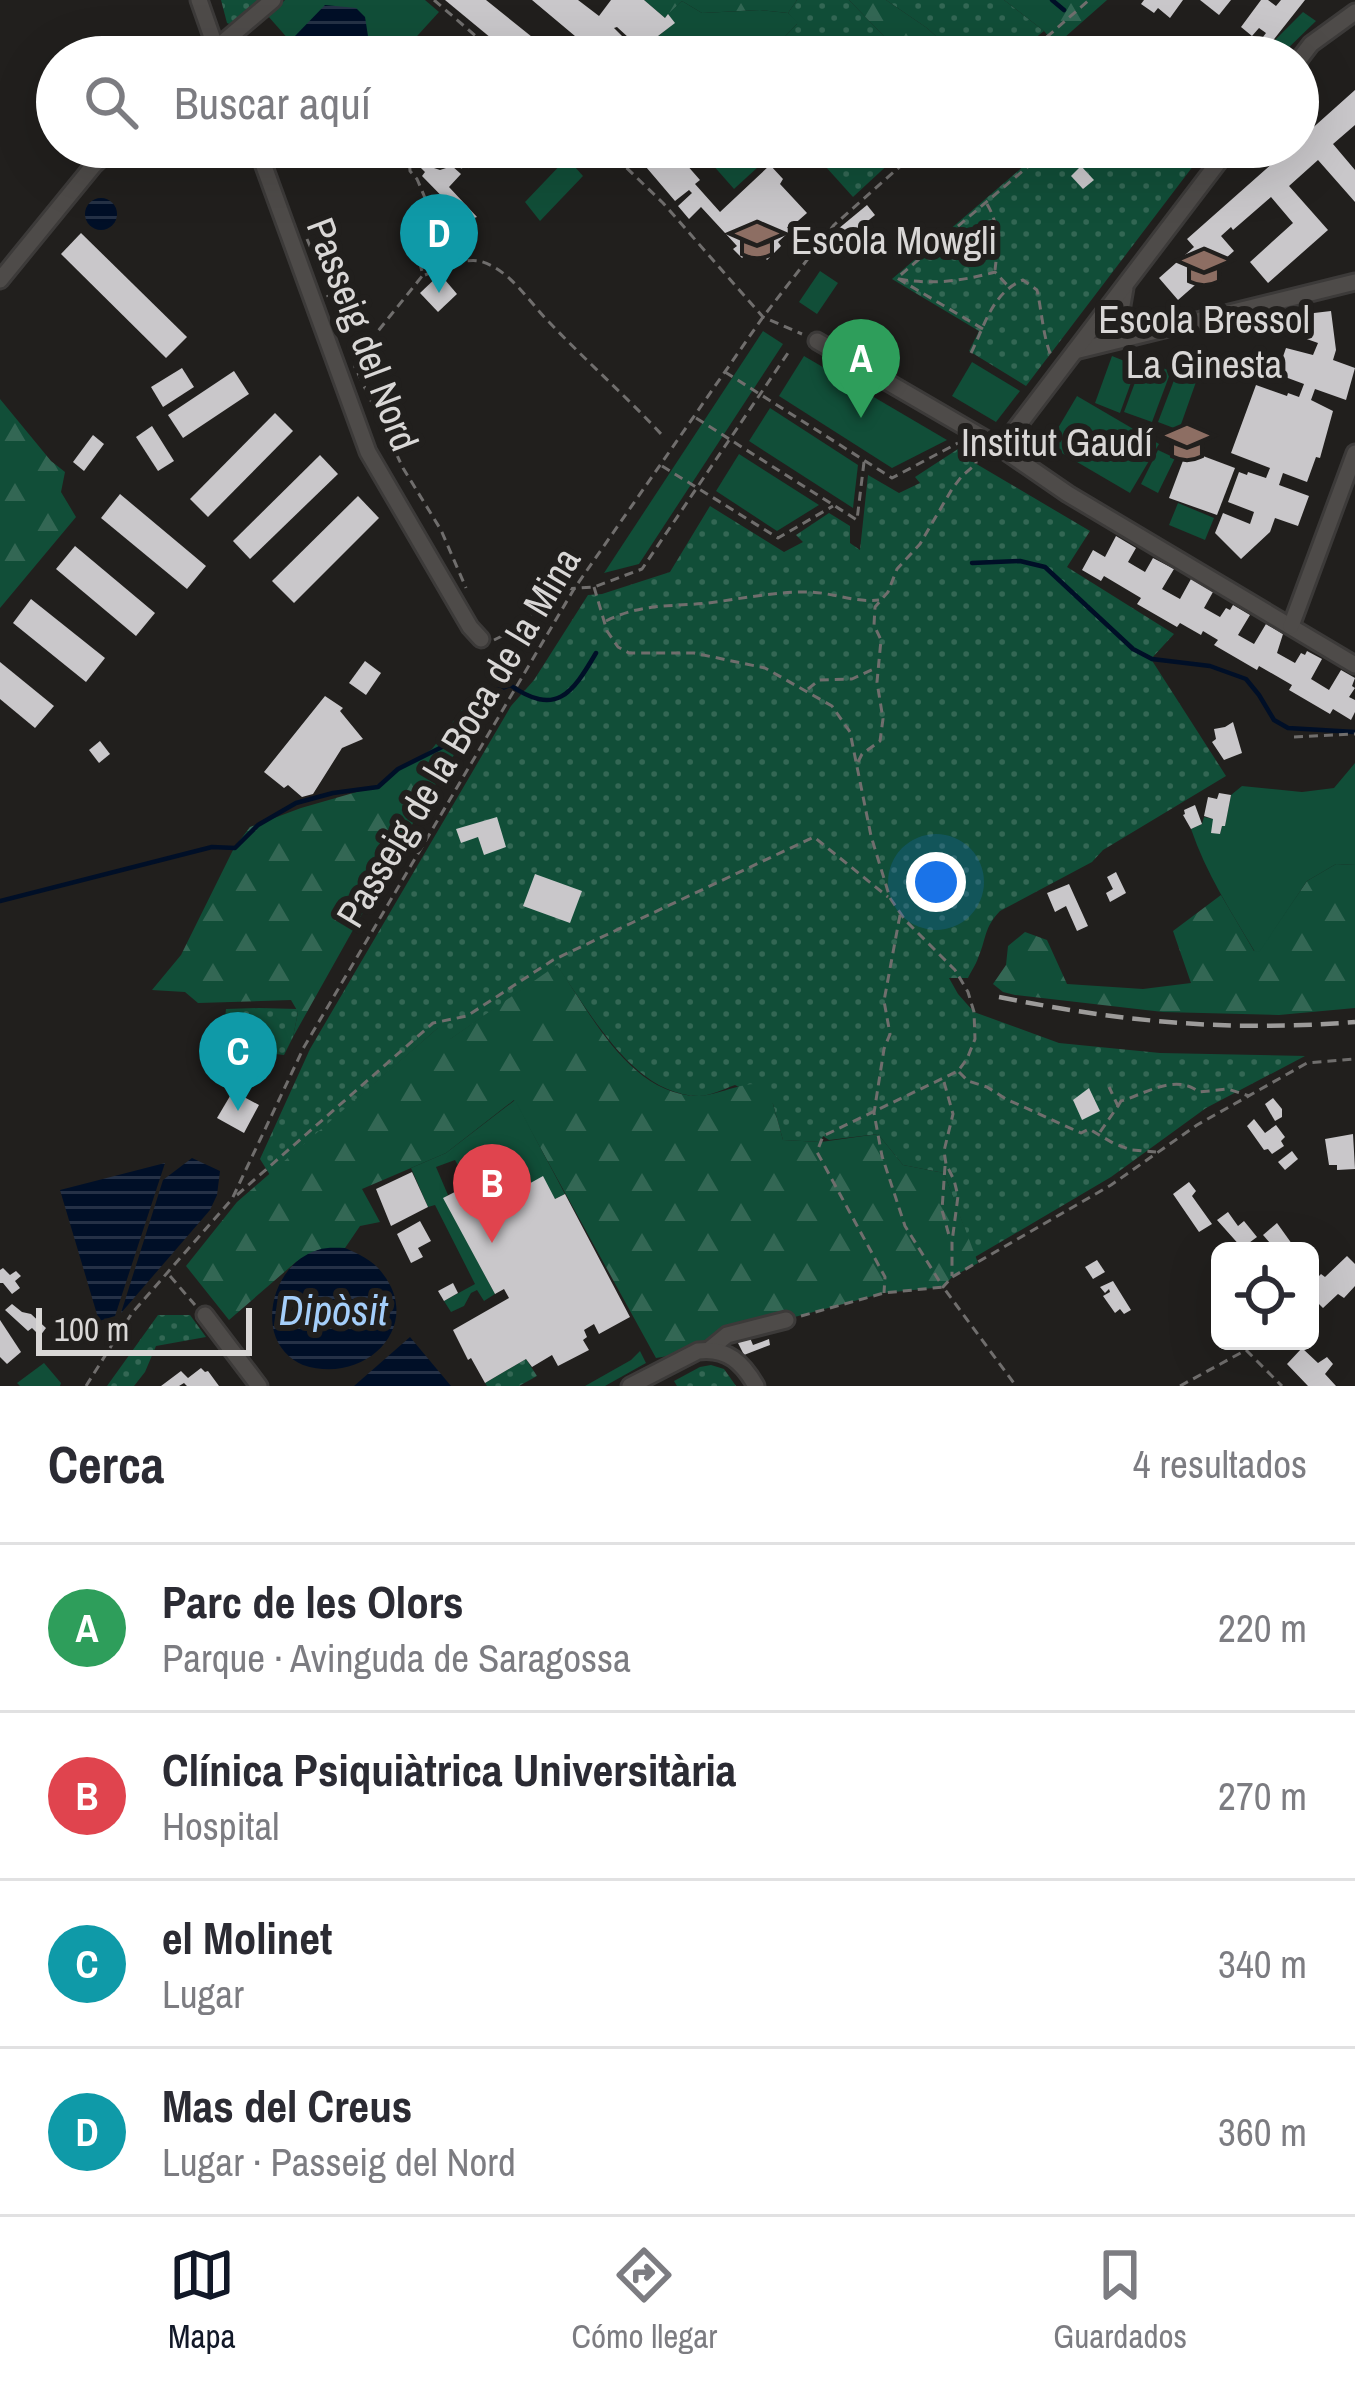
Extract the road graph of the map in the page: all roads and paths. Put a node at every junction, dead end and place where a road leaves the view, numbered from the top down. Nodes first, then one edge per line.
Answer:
1 (199, 0) edge
2 (272, 0) edge
3 (434, 0) edge
4 (1089, 0) edge
5 (1355, 12) edge
6 (209, 36) edge
7 (233, 36) edge
8 (476, 36) edge
9 (1048, 36) edge
10 (1319, 38) edge
11 (91, 168) edge
12 (265, 168) edge
13 (410, 168) edge
14 (627, 168) edge
15 (898, 168) edge
16 (1027, 168) edge
17 (1214, 168) edge
18 (986, 203) junction
19 (418, 221) junction
20 (464, 262) junction
21 (995, 272) junction
22 (423, 275) junction
23 (897, 278) junction
24 (0, 280) edge
25 (1355, 282) edge
26 (1126, 286) junction
27 (1009, 287) junction
28 (764, 317) junction
29 (1097, 323) junction
30 (983, 329) junction
31 (1149, 332) junction
32 (1119, 340) junction
33 (817, 341) joint
34 (790, 350) dead end
35 (1075, 351) junction
36 (971, 353) dead end
37 (1053, 359) dead end
38 (725, 372) junction
39 (760, 394) junction
40 (694, 417) junction
41 (662, 435) dead end
42 (730, 439) junction
43 (960, 443) dead end
44 (970, 448) dead end
45 (1001, 448) junction
46 (1355, 453) edge
47 (864, 460) junction
48 (986, 462) dead end
49 (976, 464) junction
50 (660, 465) junction
51 (697, 488) junction
52 (835, 505) junction
53 (594, 587) junction
54 (574, 589) junction
55 (467, 591) dead end
56 (879, 601) junction
57 (604, 622) junction
58 (1291, 626) junction
59 (481, 639) joint
60 (1355, 665) edge
61 (878, 668) junction
62 (806, 690) junction
63 (1355, 734) edge
64 (1294, 736) dead end
65 (856, 766) junction
66 (890, 898) junction
67 (901, 914) junction
68 (1355, 1059) edge
69 (958, 1071) junction
70 (944, 1080) junction
71 (1109, 1087) dead end
72 (1250, 1096) junction
73 (1118, 1106) junction
74 (874, 1113) junction
75 (1100, 1134) junction
76 (1156, 1153) junction
77 (946, 1164) junction
78 (232, 1199) junction
79 (952, 1242) junction
80 (169, 1275) junction
81 (952, 1277) junction
82 (943, 1287) junction
83 (884, 1293) junction
84 (205, 1315) joint
85 (786, 1320) joint
86 (710, 1349) junction
87 (86, 1386) edge
88 (259, 1386) edge
89 (630, 1386) edge
90 (756, 1386) edge
91 (1016, 1386) edge
92 (1180, 1386) edge
93 (1282, 1386) edge

1 - 6 street
2 - 7 street
3 - 8 path
4 - 9 path
5 - 10 street
11 - 24 street
12 - 59 street, Passeig del Nord
13 - 19 path
14 - 28 path
15 - 28 path, Passeig de la Boca de la Mina
16 - 18 path
17 - 26 street
18 - 21 path
18 - 23 path
19 - 20 path
19 - 22 path
20 - 22 path
20 - 41 path
21 - 23 path
21 - 27 path
22 - 55 path
23 - 30 path
25 - 31 street
26 - 29 street
26 - 31 street
27 - 30 path
27 - 37 path
28 - 33 path
28 - 38 path, Passeig de la Boca de la Mina
29 - 31 street
29 - 32 street
29 - 35 street
30 - 36 path
31 - 32 street
32 - 35 street
33 - 45 street
34 - 39 path
35 - 45 street
38 - 39 path
38 - 40 path, Passeig de la Boca de la Mina
39 - 42 path
39 - 47 path
40 - 42 path
40 - 50 path, Passeig de la Boca de la Mina
42 - 51 path
42 - 52 path
43 - 47 path
44 - 49 path
45 - 58 street
46 - 58 street
47 - 52 path
48 - 49 path
49 - 56 path
50 - 51 path
50 - 54 path, Passeig de la Boca de la Mina
51 - 52 path
51 - 53 path
53 - 54 path
53 - 57 path
54 - 59 path
54 - 78 path, Passeig de la Boca de la Mina
56 - 57 path
56 - 61 path
57 - 62 path
58 - 60 street
61 - 62 path
61 - 65 path
62 - 65 path
63 - 64 path
65 - 66 path
66 - 67 path
66 - 78 path
67 - 69 path
67 - 74 path
68 - 72 path
69 - 70 path
69 - 75 path
70 - 74 path
70 - 77 path
71 - 73 path
72 - 73 path
72 - 76 path
73 - 75 path
74 - 82 path
74 - 83 path
75 - 76 path
76 - 81 path
77 - 79 path
77 - 79 path
78 - 80 path, Passeig de la Boca de la Mina
79 - 81 path
80 - 84 path
80 - 87 path, Passeig de la Boca de la Mina
81 - 82 path
82 - 83 path
82 - 91 path
83 - 85 path
84 - 88 street
85 - 86 street
86 - 89 street
86 - 90 street
92 - 93 path

